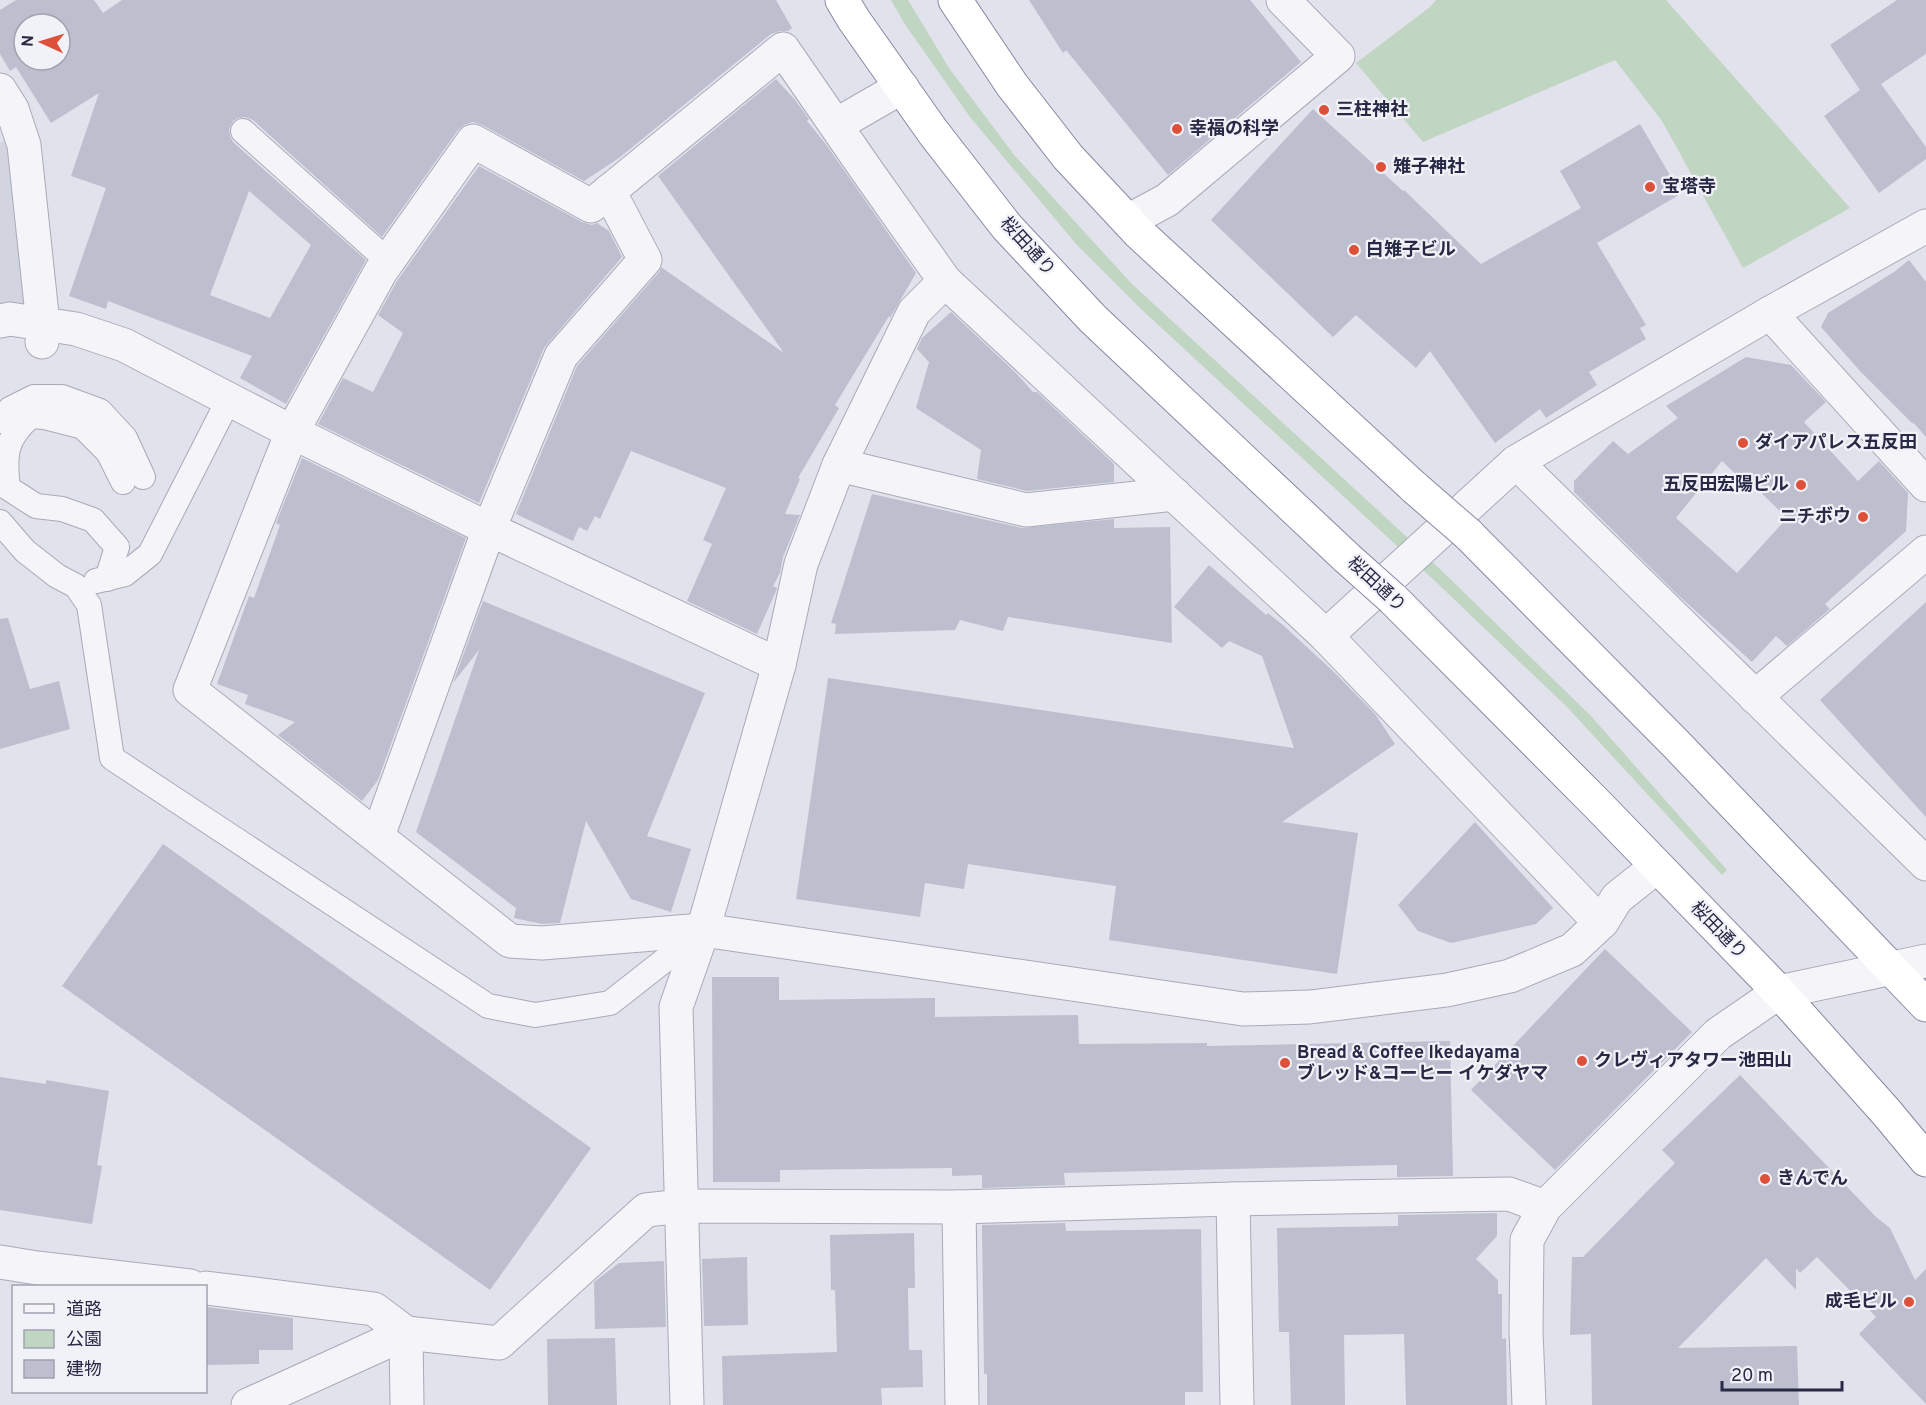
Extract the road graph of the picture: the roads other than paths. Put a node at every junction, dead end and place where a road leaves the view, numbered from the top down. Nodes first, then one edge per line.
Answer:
1 (842, 0) edge
2 (955, 0) edge
3 (1283, 0) edge
4 (902, 87) junction
5 (4, 104) edge
6 (836, 125) junction
7 (243, 131) dead end
8 (609, 191) junction
9 (1128, 221) junction
10 (1926, 226) edge
11 (388, 261) junction
12 (945, 281) junction
13 (1770, 313) junction
14 (0, 321) edge
15 (43, 333) junction
16 (229, 399) junction
17 (0, 421) edge
18 (292, 432) junction
19 (1516, 462) junction
20 (839, 465) junction
21 (1926, 485) edge
22 (1174, 494) junction
23 (0, 522) edge
24 (489, 529) junction
25 (1926, 552) edge
26 (107, 579) junction
27 (76, 585) junction
28 (1326, 636) junction
29 (778, 664) junction
30 (1755, 698) junction
31 (378, 836) junction
32 (1926, 864) edge
33 (1656, 867) junction
34 (1602, 922) junction
35 (703, 930) junction
36 (1926, 960) edge
37 (1891, 968) junction
38 (1779, 992) junction
39 (1926, 1005) edge
40 (1926, 1160) edge
41 (1233, 1199) junction
42 (682, 1206) junction
43 (959, 1207) junction
44 (1545, 1207) junction
45 (0, 1262) edge
46 (174, 1285) edge
47 (207, 1288) edge
48 (406, 1333) junction
49 (248, 1405) edge
50 (407, 1405) edge
51 (687, 1405) edge
52 (962, 1405) edge
53 (1237, 1405) edge
54 (1529, 1405) edge

1 - 4 highway, 桜田通り
2 - 9 highway
3 - 9 street
4 - 6 street
4 - 33 highway, 桜田通り, bridge
5 - 15 street
6 - 8 street
6 - 12 street
7 - 11 lane
8 - 11 street
8 - 24 street
9 - 37 highway, bridge
10 - 13 street
11 - 18 street
12 - 20 street
12 - 22 street
13 - 19 street
13 - 21 street
14 - 15 street
15 - 16 street
16 - 18 street
16 - 26 lane
17 - 26 lane
18 - 24 street
18 - 31 street
19 - 28 street
19 - 30 street
20 - 22 street
20 - 29 street
22 - 28 street
23 - 27 lane
24 - 29 street
24 - 31 street
25 - 30 street
26 - 27 lane
27 - 35 lane
28 - 34 street
29 - 35 street
30 - 32 street
31 - 35 street
33 - 34 street
33 - 38 highway, 桜田通り
34 - 35 street
35 - 42 street
36 - 37 street
37 - 38 street
37 - 39 highway
38 - 40 highway, 桜田通り
38 - 44 street
41 - 43 street
41 - 44 street
41 - 53 street
42 - 43 street
42 - 48 street
42 - 51 street
43 - 52 street
44 - 54 street
45 - 46 street
47 - 48 street
48 - 49 street
48 - 50 street

